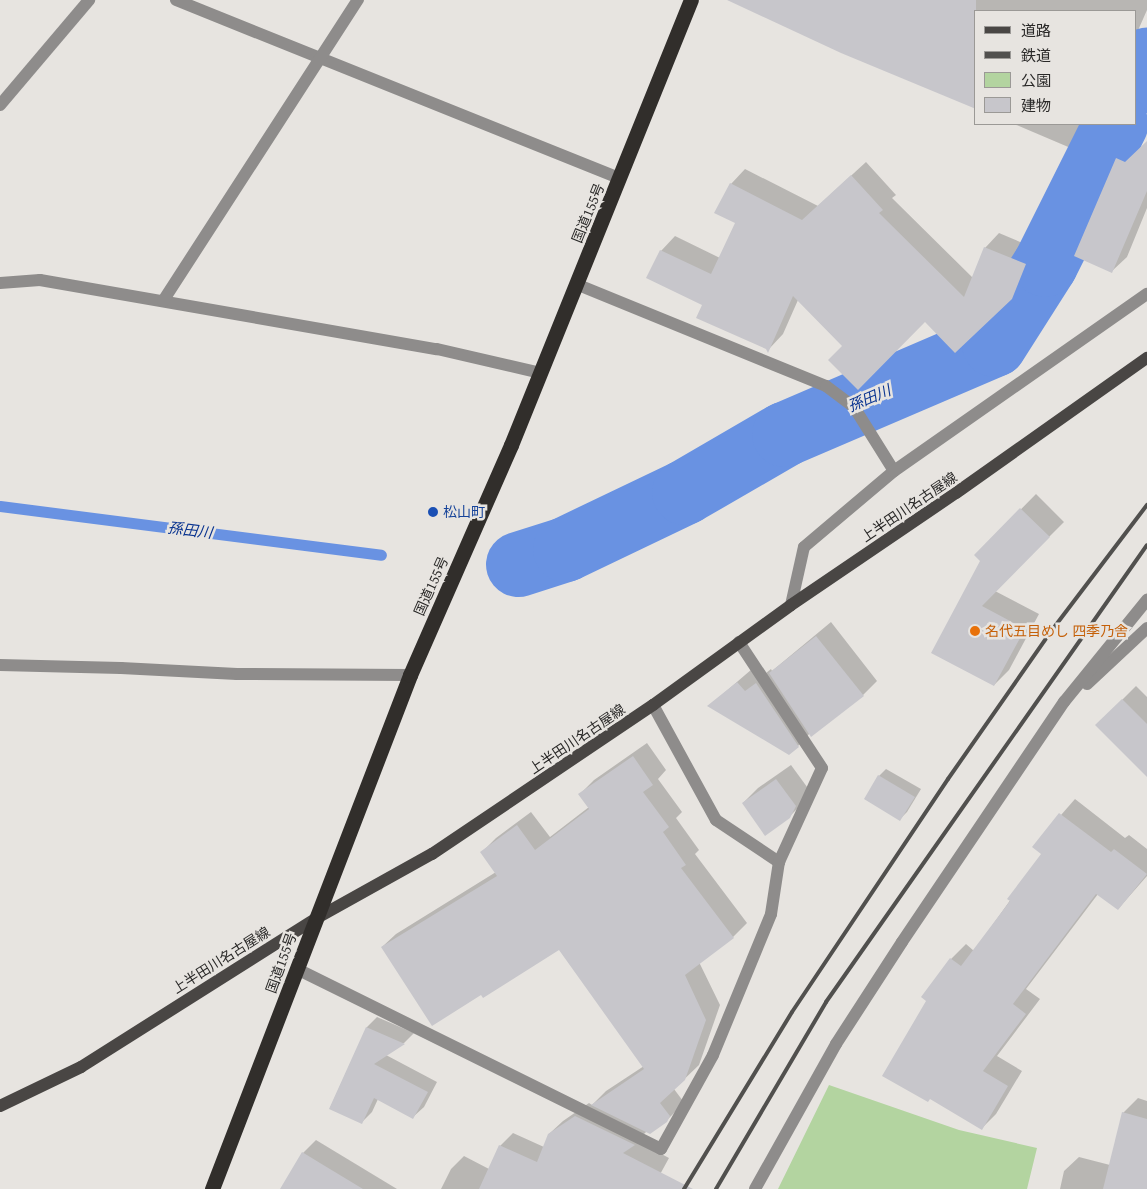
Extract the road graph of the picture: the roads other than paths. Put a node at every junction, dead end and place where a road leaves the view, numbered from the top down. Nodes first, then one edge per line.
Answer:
1 (89, 0) edge
2 (176, 0) edge
3 (358, 0) edge
4 (691, 0) edge
5 (322, 56) junction
6 (0, 106) edge
7 (619, 178) junction
8 (0, 283) edge
9 (576, 284) junction
10 (1147, 294) edge
11 (163, 301) junction
12 (1147, 358) edge
13 (541, 373) junction
14 (894, 471) junction
15 (1147, 600) edge
16 (791, 605) junction
17 (1147, 628) edge
18 (739, 642) junction
19 (0, 666) edge
20 (410, 675) junction
21 (1064, 702) junction
22 (653, 706) junction
23 (779, 862) junction
24 (315, 919) junction
25 (297, 969) junction
26 (0, 1106) edge
27 (212, 1189) edge
28 (755, 1189) edge

1 - 6 street
2 - 5 street
3 - 5 street
4 - 7 highway, 国道155号
5 - 7 street
5 - 11 street
7 - 9 highway, 国道155号
8 - 11 street
9 - 13 highway, 国道155号
9 - 14 street
10 - 14 street
11 - 13 street
12 - 16 main road, 上半田川名古屋線
13 - 20 highway, 国道155号
14 - 16 street
15 - 21 street
16 - 18 main road, 上半田川名古屋線
17 - 21 street
18 - 22 main road, 上半田川名古屋線
18 - 23 street
19 - 20 street
20 - 24 highway, 国道155号
21 - 28 street
22 - 23 street
22 - 24 main road, 上半田川名古屋線
23 - 25 street
24 - 25 highway, 国道155号
24 - 26 main road, 上半田川名古屋線
25 - 27 highway, 国道155号

